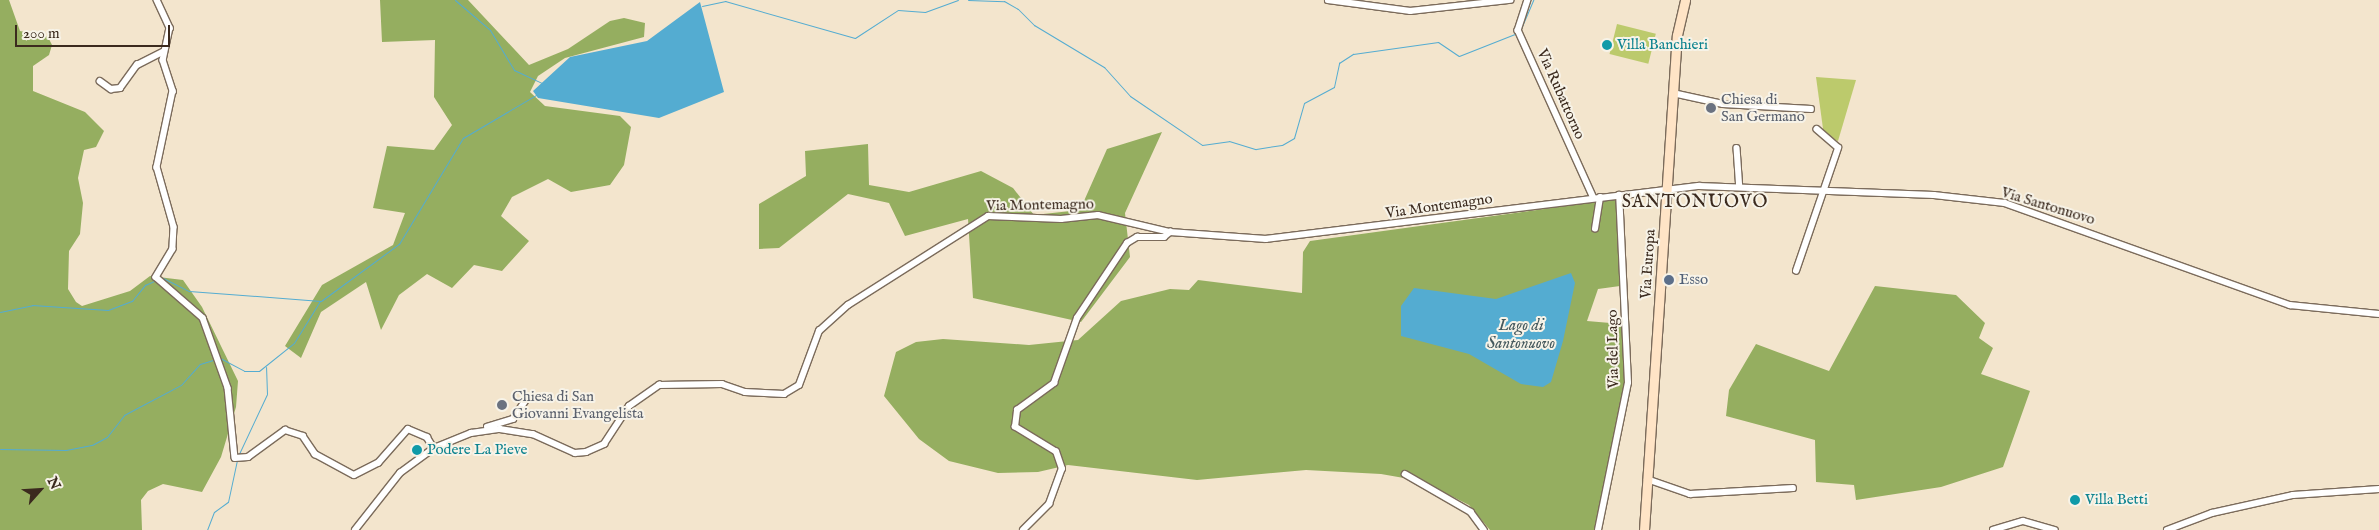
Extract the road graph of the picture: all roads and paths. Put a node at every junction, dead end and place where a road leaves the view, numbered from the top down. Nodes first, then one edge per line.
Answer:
1 (157, 0) edge
2 (1328, 0) edge
3 (1510, 0) edge
4 (1528, 0) edge
5 (1685, 0) edge
6 (1460, 3) edge
7 (164, 51) junction
8 (100, 81) dead end
9 (1673, 93) junction
10 (1811, 109) dead end
11 (1818, 130) dead end
12 (1737, 148) dead end
13 (1740, 187) junction
14 (1666, 189) junction
15 (1824, 190) junction
16 (1619, 195) junction
17 (1597, 198) junction
18 (1595, 229) dead end
19 (1170, 232) junction
20 (1796, 270) dead end
21 (2379, 314) edge
22 (524, 401) dead end
23 (471, 433) junction
24 (434, 448) junction
25 (1405, 474) dead end
26 (1647, 479) junction
27 (1793, 488) dead end
28 (2379, 489) edge
29 (355, 530) edge
30 (1023, 530) edge
31 (1484, 530) edge
32 (1598, 530) edge
33 (1644, 530) edge
34 (1993, 530) edge
35 (2055, 530) edge
36 (2167, 530) edge

1 - 7 street
2 - 6 street
3 - 6 street
4 - 17 street, Via Rubattorno
5 - 9 main road, Via Europa
7 - 8 street
7 - 24 street
9 - 10 street
9 - 14 main road, Via Europa
11 - 15 street
12 - 13 street
13 - 14 street, Via Santonuovo
13 - 15 street, Via Santonuovo
14 - 16 street, Via Montemagno
14 - 26 main road, Via Europa
15 - 20 street
15 - 21 street, Via Santonuovo
16 - 17 street, Via Montemagno
16 - 32 street, Via del Lago
17 - 18 street
17 - 19 street, Via Montemagno
19 - 23 street, Via Montemagno
19 - 30 street
22 - 23 street
23 - 24 street, Via Montemagno
24 - 29 street, Via Montemagno
25 - 31 street
26 - 27 street
26 - 33 main road, Via Europa
28 - 36 street
34 - 35 street

